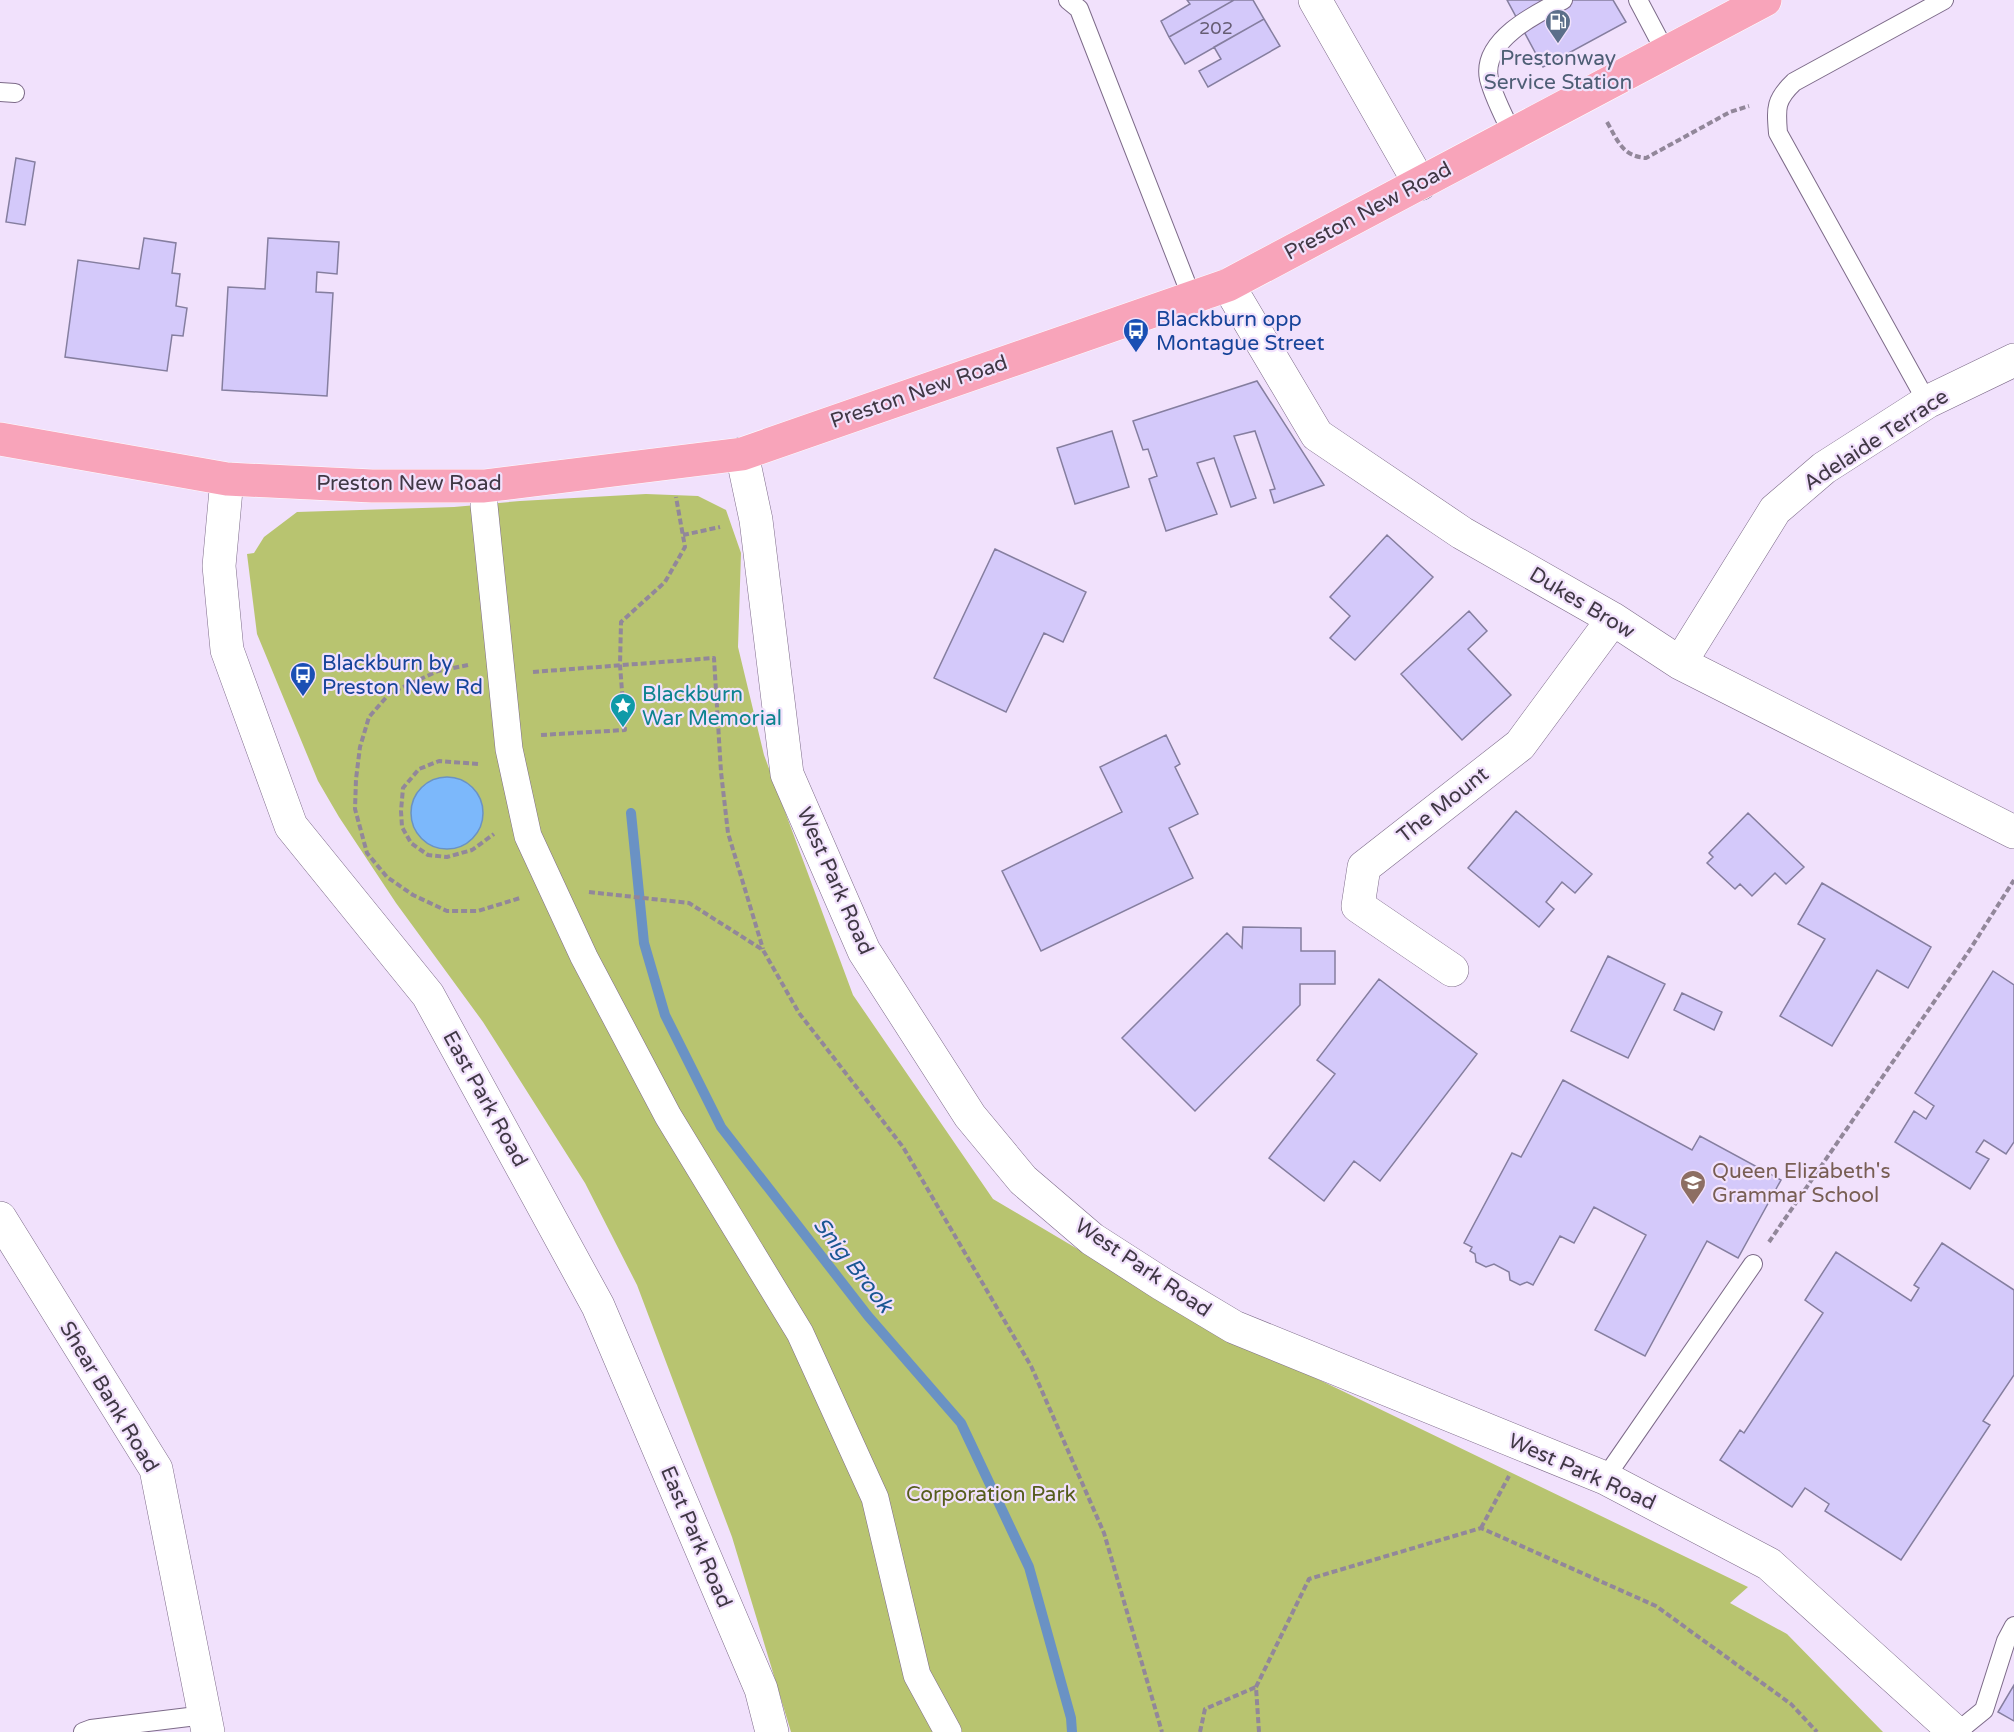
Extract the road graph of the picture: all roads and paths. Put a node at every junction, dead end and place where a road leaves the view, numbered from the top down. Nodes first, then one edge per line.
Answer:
1 (1068, 0) edge
2 (1314, 0) edge
3 (1563, 0) edge
4 (1638, 0) edge
5 (1765, 0) edge
6 (1944, 0) edge
7 (1666, 53) junction
8 (1590, 93) junction
9 (1752, 105) dead end
10 (1513, 135) junction
11 (1420, 184) junction
12 (1227, 285) junction
13 (1192, 298) junction
14 (2014, 360) edge
15 (1927, 402) junction
16 (0, 439) edge
17 (742, 454) junction
18 (669, 463) junction
19 (227, 479) junction
20 (484, 486) junction
21 (1613, 619) junction
22 (1680, 663) junction
23 (620, 665) junction
24 (501, 667) junction
25 (508, 738) junction
26 (512, 765) junction
27 (520, 801) junction
28 (2014, 832) edge
29 (2014, 880) edge
30 (553, 890) junction
31 (614, 893) dead end
32 (763, 950) junction
33 (1452, 970) dead end
34 (0, 1218) edge
35 (1753, 1264) joint
36 (1525, 1446) junction
37 (1605, 1478) junction
38 (1481, 1528) junction
39 (2014, 1626) edge
40 (1256, 1687) junction
41 (206, 1723) edge
42 (82, 1732) edge
43 (772, 1732) edge
44 (948, 1732) edge
45 (1162, 1732) edge
46 (1200, 1732) edge
47 (1259, 1732) edge
48 (1817, 1732) edge
49 (1956, 1732) edge

1 - 13 lane
2 - 11 street
3 - 10 lane
4 - 7 lane
5 - 7 highway, Preston New Road
6 - 15 lane
7 - 8 highway, Preston New Road
8 - 9 path
8 - 10 highway, Preston New Road
10 - 11 highway, Preston New Road
11 - 12 highway, Preston New Road
12 - 13 highway, Preston New Road
12 - 21 street, Dukes Brow
13 - 17 highway, Preston New Road
14 - 15 street, Adelaide Terrace
15 - 22 street, Adelaide Terrace
16 - 19 highway, Preston New Road
17 - 18 highway, Preston New Road
17 - 36 street, West Park Road
18 - 20 highway, Preston New Road
18 - 23 path
19 - 20 highway, Preston New Road
19 - 43 street, East Park Road
20 - 24 street
21 - 22 street, Dukes Brow
21 - 33 street, The Mount
22 - 28 street, Dukes Brow
23 - 24 path
23 - 25 path
23 - 32 path
24 - 25 street
24 - 30 path
25 - 26 street
26 - 27 street
26 - 27 path
27 - 30 street
29 - 35 path
30 - 44 street
31 - 32 path
32 - 45 path
34 - 41 street, Shear Bank Road
35 - 37 lane
36 - 37 street, West Park Road
36 - 38 path
37 - 49 street, West Park Road
38 - 40 path
38 - 48 path
39 - 49 lane
40 - 46 path
40 - 47 path
41 - 42 lane

